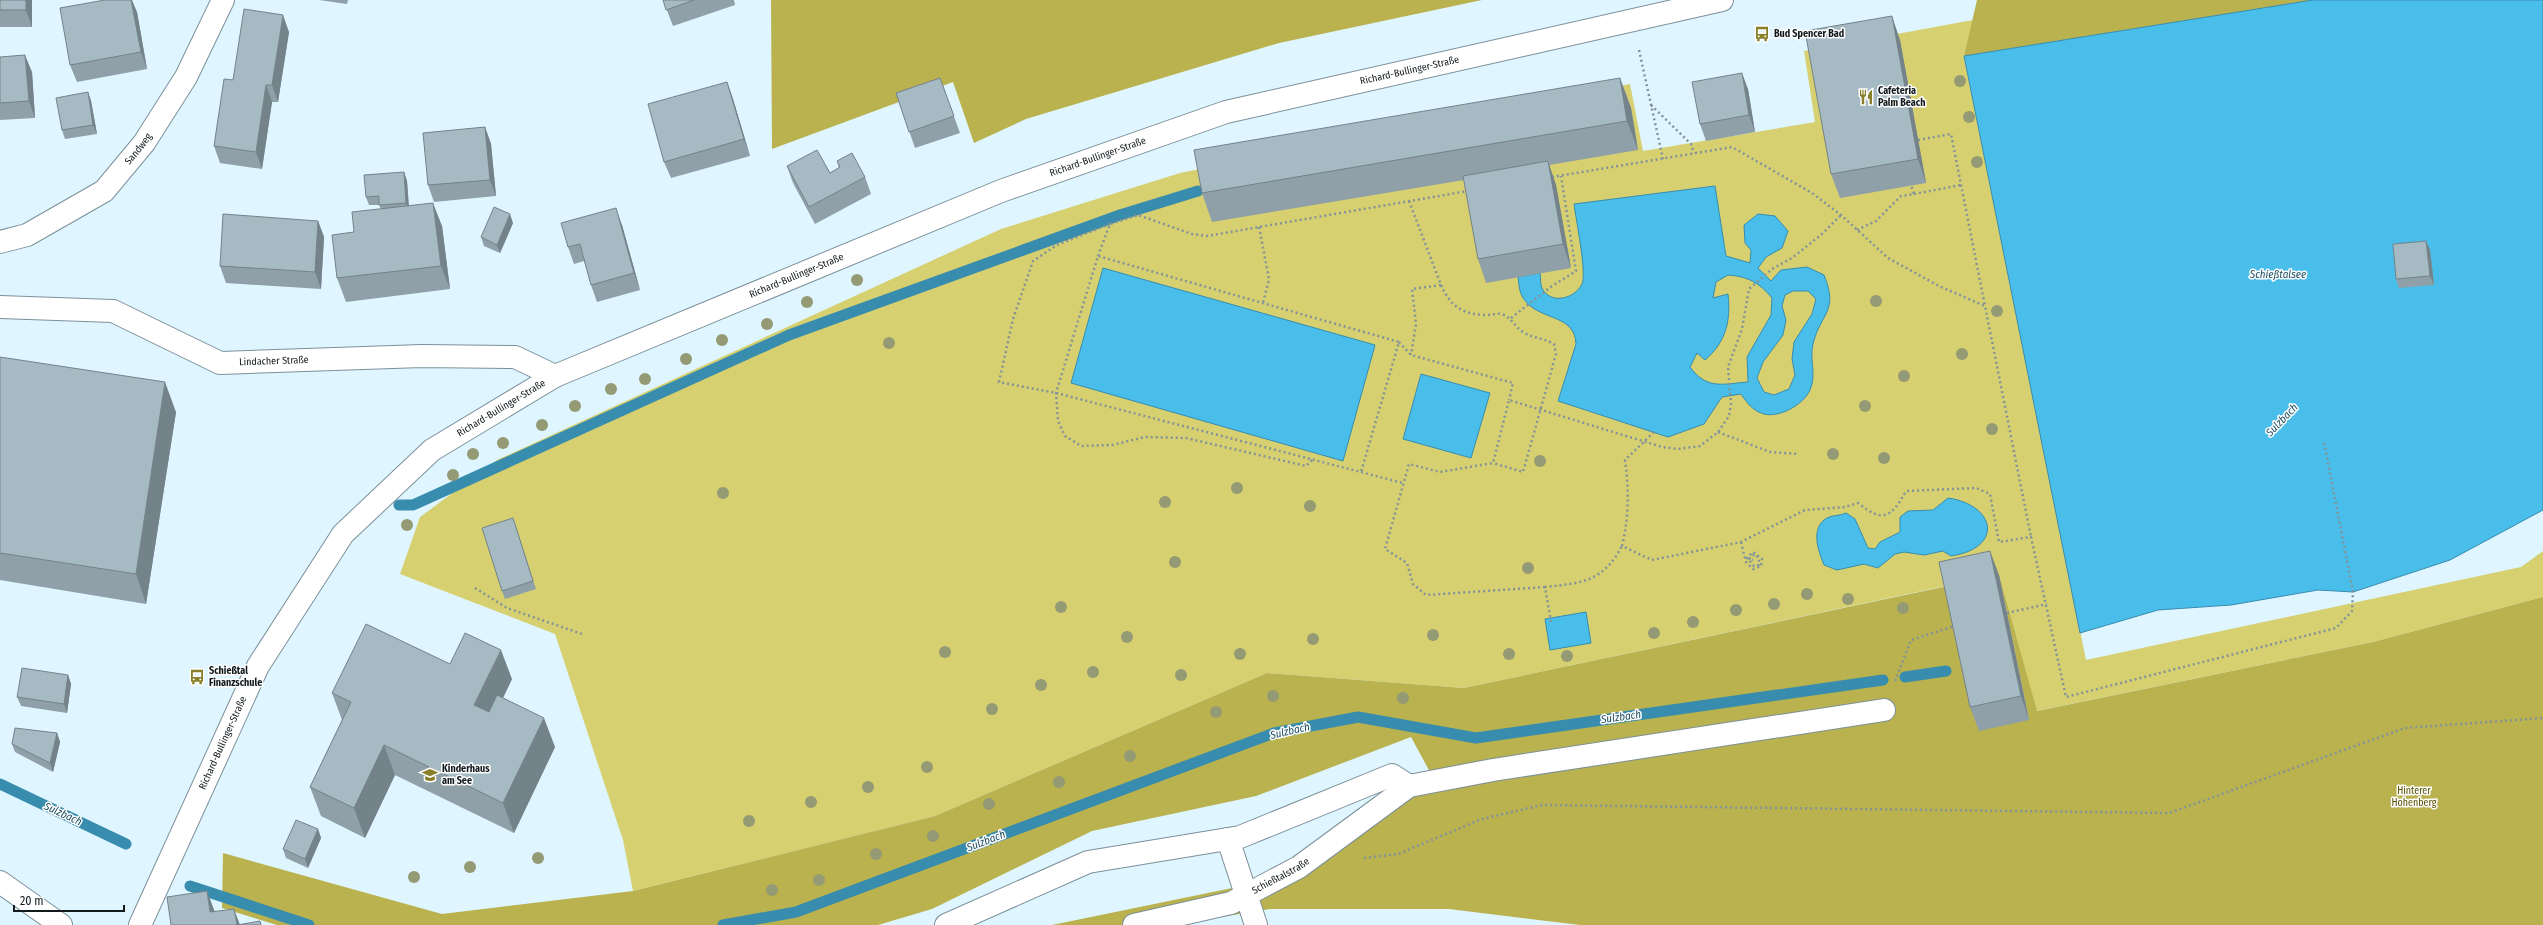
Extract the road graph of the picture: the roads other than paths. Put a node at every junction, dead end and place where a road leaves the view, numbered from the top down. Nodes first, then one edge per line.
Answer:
1 (223, 0) edge
2 (1722, 0) edge
3 (0, 242) edge
4 (0, 307) edge
5 (555, 376) junction
6 (1884, 710) road end
7 (1409, 786) junction
8 (1228, 838) junction
9 (0, 882) edge
10 (1246, 894) junction
11 (60, 925) edge
12 (140, 925) edge
13 (946, 925) edge
14 (1134, 925) edge
15 (1256, 925) edge

1 - 3 street, Sandweg
2 - 5 street, Richard-Bullinger-Straße
4 - 5 street, Lindacher Straße
5 - 12 street, Richard-Bullinger-Straße
6 - 7 street
7 - 8 street
7 - 10 street, Schießtalstraße
8 - 10 street
8 - 13 street
9 - 11 street
10 - 14 street, Schießtalstraße
10 - 15 street

